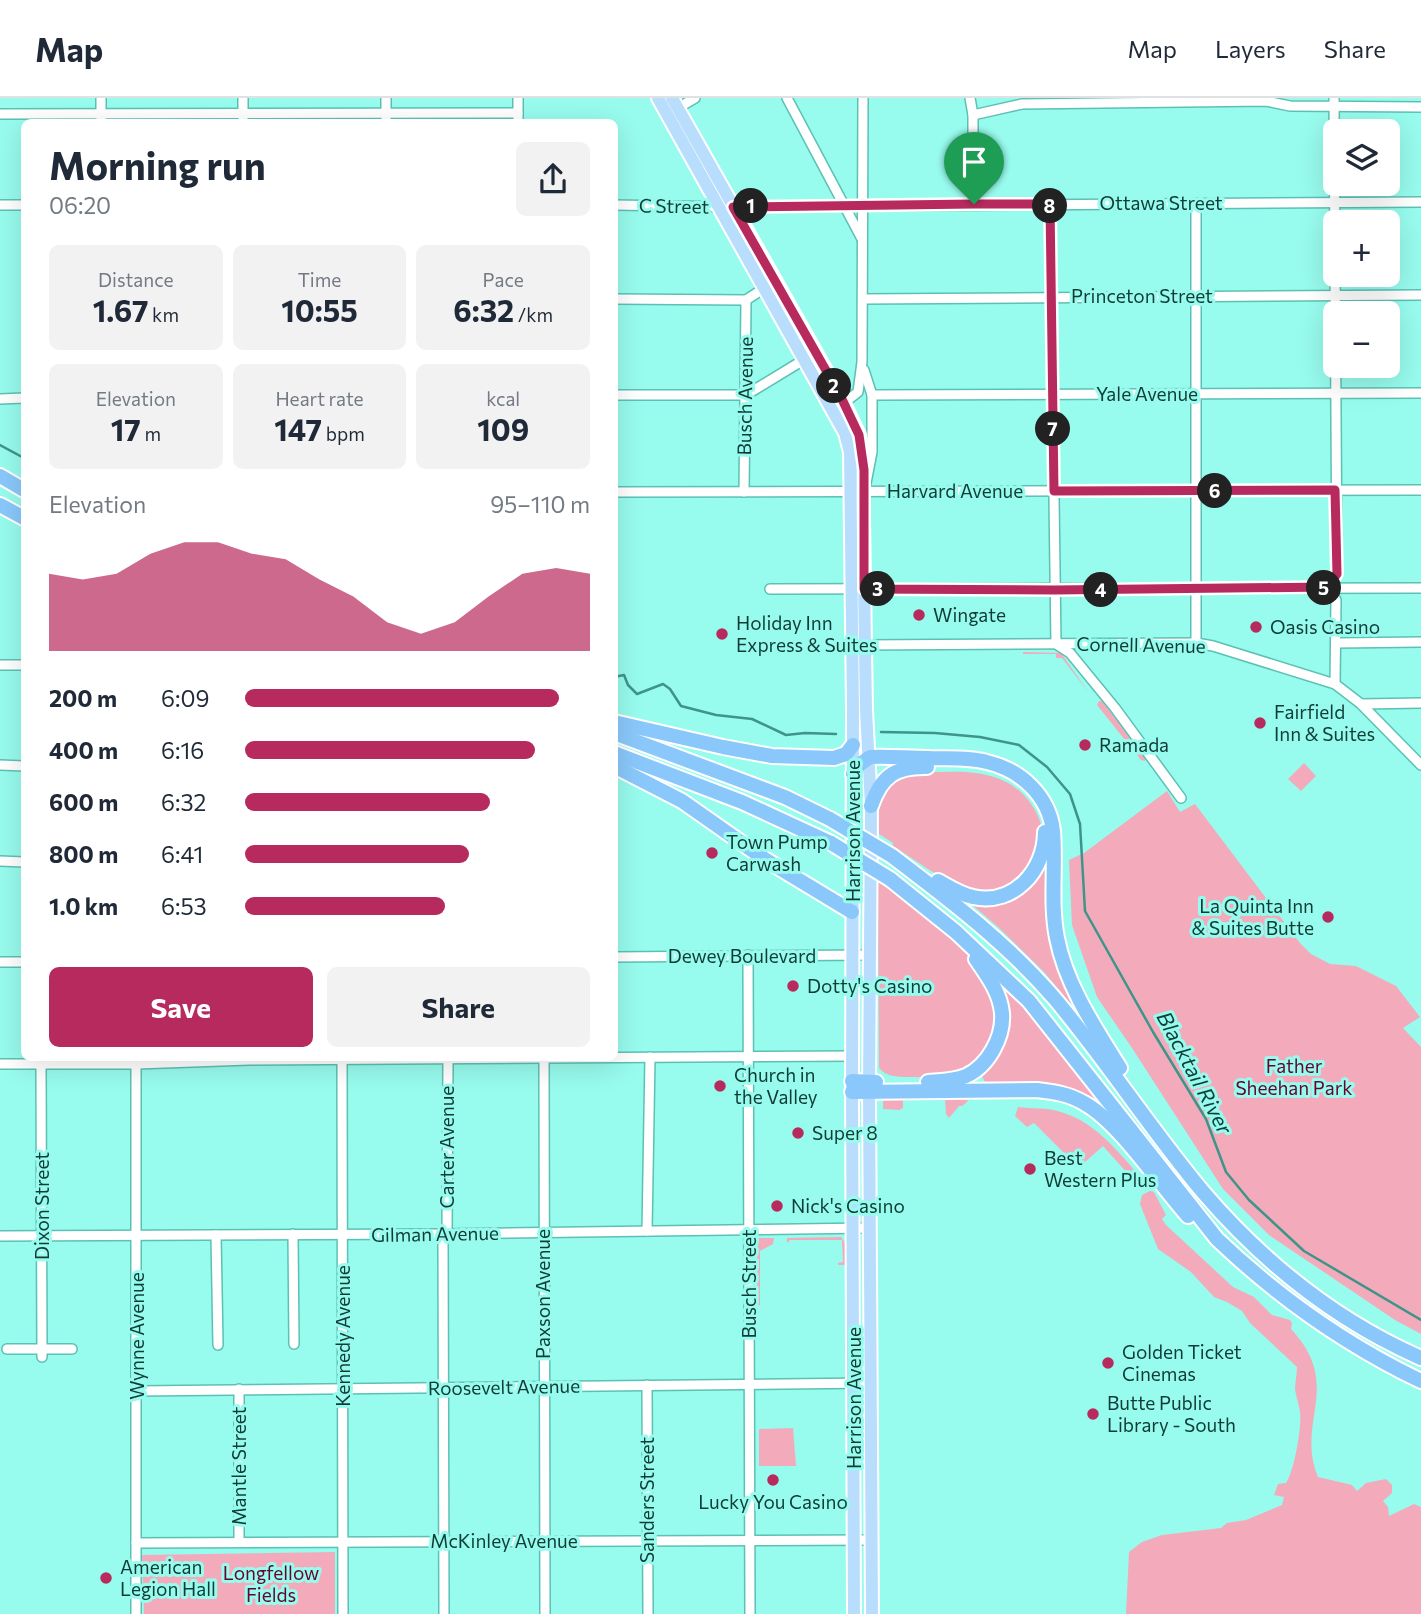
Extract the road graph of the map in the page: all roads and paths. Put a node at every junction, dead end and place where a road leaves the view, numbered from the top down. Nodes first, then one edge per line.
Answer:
1 (101, 98) edge
2 (243, 98) edge
3 (386, 98) edge
4 (517, 98) edge
5 (658, 98) edge
6 (695, 98) edge
7 (787, 98) edge
8 (863, 98) edge
9 (970, 98) edge
10 (1266, 100) edge
11 (675, 103) edge
12 (1334, 103) edge
13 (1421, 107) edge
14 (0, 114) edge
15 (973, 116) junction
16 (101, 118) edge
17 (243, 118) edge
18 (386, 118) edge
19 (518, 118) edge
20 (1334, 202) junction
21 (1421, 202) edge
22 (1196, 203) junction
23 (974, 204) junction
24 (1050, 204) junction
25 (0, 205) edge
26 (21, 205) edge
27 (618, 205) edge
28 (846, 205) junction
29 (863, 205) junction
30 (719, 206) junction
31 (733, 207) junction
32 (863, 240) junction
33 (770, 284) junction
34 (1421, 295) edge
35 (1051, 296) junction
36 (1196, 296) junction
37 (1335, 296) junction
38 (618, 299) edge
39 (863, 299) junction
40 (746, 300) junction
41 (810, 356) junction
42 (862, 362) junction
43 (1335, 393) junction
44 (1421, 393) edge
45 (746, 394) junction
46 (1052, 394) junction
47 (1196, 394) junction
48 (618, 395) edge
49 (872, 395) junction
50 (21, 398) edge
51 (0, 399) edge
52 (844, 403) junction
53 (833, 411) junction
54 (0, 476) edge
55 (21, 488) edge
56 (1335, 490) junction
57 (1421, 490) edge
58 (858, 491) junction
59 (1054, 491) junction
60 (1196, 491) junction
61 (618, 492) edge
62 (744, 492) junction
63 (0, 505) edge
64 (21, 516) edge
65 (1327, 587) junction
66 (1421, 588) edge
67 (770, 589) dead end
68 (858, 589) junction
69 (1196, 589) junction
70 (1055, 590) junction
71 (1421, 642) edge
72 (1196, 643) junction
73 (1336, 643) junction
74 (1056, 644) junction
75 (865, 645) junction
76 (0, 665) edge
77 (21, 665) edge
78 (1335, 684) junction
79 (1421, 703) edge
80 (1361, 704) junction
81 (618, 723) edge
82 (618, 734) edge
83 (853, 745) junction
84 (618, 755) edge
85 (870, 757) junction
86 (0, 765) edge
87 (1421, 765) edge
88 (21, 766) edge
89 (618, 768) edge
90 (853, 774) junction
91 (1181, 798) dead end
92 (871, 806) junction
93 (892, 856) junction
94 (0, 862) edge
95 (21, 862) edge
96 (852, 912) junction
97 (956, 932) junction
98 (748, 955) junction
99 (852, 956) junction
100 (870, 956) junction
101 (618, 957) edge
102 (0, 962) edge
103 (21, 962) edge
104 (852, 1056) junction
105 (618, 1057) edge
106 (650, 1057) junction
107 (750, 1058) junction
108 (112, 1061) edge
109 (136, 1061) edge
110 (342, 1061) edge
111 (448, 1061) edge
112 (544, 1061) edge
113 (0, 1064) edge
114 (41, 1064) junction
115 (852, 1087) junction
116 (869, 1087) junction
117 (1141, 1110) junction
118 (853, 1228) junction
119 (869, 1228) junction
120 (749, 1229) junction
121 (646, 1231) junction
122 (544, 1232) junction
123 (293, 1234) junction
124 (343, 1234) junction
125 (445, 1234) junction
126 (216, 1235) junction
127 (0, 1236) edge
128 (42, 1236) junction
129 (137, 1236) junction
130 (1217, 1239) junction
131 (294, 1344) dead end
132 (218, 1345) dead end
133 (7, 1349) dead end
134 (72, 1349) dead end
135 (42, 1353) junction
136 (1421, 1358) edge
137 (1421, 1381) edge
138 (854, 1383) junction
139 (871, 1383) junction
140 (749, 1384) junction
141 (543, 1385) junction
142 (647, 1385) junction
143 (444, 1388) junction
144 (239, 1389) junction
145 (344, 1389) junction
146 (138, 1391) junction
147 (751, 1540) junction
148 (854, 1540) junction
149 (872, 1540) junction
150 (444, 1541) junction
151 (544, 1541) junction
152 (648, 1541) junction
153 (239, 1542) junction
154 (342, 1542) junction
155 (136, 1543) junction
156 (136, 1614) edge
157 (343, 1614) edge
158 (444, 1614) edge
159 (545, 1614) edge
160 (648, 1614) edge
161 (750, 1614) edge
162 (854, 1614) edge
163 (872, 1614) edge

1 - 16 street
2 - 17 street
3 - 18 street
4 - 19 street
5 - 30 main road, Harrison Avenue
6 - 11 street
7 - 28 street
8 - 29 street
9 - 15 street
10 - 12 street
10 - 15 street
11 - 31 main road, Harrison Avenue
12 - 13 street
12 - 20 street
14 - 16 street
15 - 23 street
16 - 17 street
17 - 18 street
18 - 19 street
20 - 21 street, Ottawa Street
20 - 22 street, Ottawa Street
20 - 37 street
22 - 24 street, Ottawa Street
22 - 36 street
23 - 24 street, Ottawa Street
23 - 29 street, Ottawa Street
24 - 35 street
25 - 26 street
27 - 30 street, C Street
28 - 29 street, Ottawa Street
28 - 31 street, Ottawa Street
28 - 32 street
29 - 32 street
30 - 31 street, C Street
30 - 33 main road, Harrison Avenue
31 - 33 main road, Harrison Avenue
32 - 39 street
33 - 40 street
33 - 41 main road, Harrison Avenue
34 - 37 street, Princeton Street
35 - 36 street, Princeton Street
35 - 39 street, Princeton Street
35 - 46 street
36 - 37 street, Princeton Street
36 - 47 street
37 - 43 street
38 - 40 street
39 - 42 street
40 - 45 street, Busch Avenue
41 - 45 street
41 - 52 main road, Harrison Avenue
41 - 53 main road, Harrison Avenue
42 - 49 street
42 - 52 street
43 - 44 street, Yale Avenue
43 - 47 street, Yale Avenue
43 - 56 street
45 - 48 street
45 - 62 street, Busch Avenue
46 - 47 street, Yale Avenue
46 - 49 street, Yale Avenue
46 - 59 street
47 - 60 street
49 - 58 street
50 - 51 street
52 - 53 street
52 - 58 main road, Harrison Avenue
53 - 58 main road, Harrison Avenue
54 - 55 highway
56 - 57 street, Harvard Avenue
56 - 60 street, Harvard Avenue
56 - 65 street
58 - 59 street, Harvard Avenue
58 - 62 street, Harvard Avenue
58 - 68 main road, Harrison Avenue
59 - 60 street, Harvard Avenue
59 - 70 street
60 - 69 street
61 - 62 street, Harvard Avenue
63 - 64 highway
65 - 66 street
65 - 69 street
65 - 73 street
67 - 68 street
68 - 70 street
68 - 75 main road, Harrison Avenue
68 - 83 main road, Harrison Avenue
69 - 70 street
69 - 72 street
70 - 74 street
71 - 73 street
72 - 74 street, Cornell Avenue
72 - 78 street, Cornell Avenue
73 - 78 street
74 - 75 street, Cornell Avenue
74 - 91 street
75 - 85 main road, Harrison Avenue
76 - 77 street
78 - 80 street, Cornell Avenue
79 - 80 street
80 - 87 street, Cornell Avenue
81 - 83 highway
82 - 93 highway, bridge
83 - 90 main road, Harrison Avenue
84 - 97 highway, bridge
85 - 90 highway
85 - 92 main road, Harrison Avenue
85 - 117 highway
86 - 88 street
89 - 96 highway
90 - 96 main road, Harrison Avenue
92 - 93 highway
92 - 100 main road, Harrison Avenue
93 - 117 highway
94 - 95 street
96 - 99 main road, Harrison Avenue
97 - 116 highway
97 - 130 highway
98 - 99 street, Dewey Boulevard
98 - 101 street, Dewey Boulevard
98 - 107 street, Busch Street
99 - 100 street, Dewey Boulevard
99 - 104 main road, Harrison Avenue
100 - 116 main road, Harrison Avenue
102 - 103 street
104 - 107 street
104 - 115 main road, Harrison Avenue
105 - 106 street
106 - 107 street
106 - 121 street
107 - 120 street, Busch Street
108 - 114 street
109 - 129 street, Wynne Avenue
110 - 124 street, Kennedy Avenue
111 - 125 street, Carter Avenue
112 - 122 street, Paxson Avenue
113 - 114 street
114 - 128 street, Dixon Street
115 - 116 highway
115 - 118 main road, Harrison Avenue
116 - 119 main road, Harrison Avenue
116 - 130 highway
117 - 136 highway
118 - 119 street, Gilman Avenue
118 - 120 street, Gilman Avenue
118 - 138 main road, Harrison Avenue
119 - 139 main road, Harrison Avenue
120 - 121 street, Gilman Avenue
120 - 140 street, Busch Street
121 - 122 street, Gilman Avenue
122 - 125 street, Gilman Avenue
122 - 141 street, Paxson Avenue
123 - 124 street, Gilman Avenue
123 - 126 street, Gilman Avenue
123 - 131 street
124 - 125 street, Gilman Avenue
124 - 145 street, Kennedy Avenue
125 - 143 street, Carter Avenue
126 - 129 street, Gilman Avenue
126 - 132 street
127 - 128 street, Gilman Avenue
128 - 129 street, Gilman Avenue
128 - 135 street, Dixon Street
129 - 146 street, Wynne Avenue
130 - 137 highway
133 - 135 street
134 - 135 street
138 - 139 street, Roosevelt Avenue
138 - 140 street, Roosevelt Avenue
138 - 148 main road, Harrison Avenue
139 - 149 main road, Harrison Avenue
140 - 142 street, Roosevelt Avenue
140 - 147 street, Busch Street
141 - 142 street, Roosevelt Avenue
141 - 143 street, Roosevelt Avenue
141 - 151 street, Paxson Avenue
142 - 152 street, Sanders Street
143 - 145 street, Roosevelt Avenue
143 - 150 street, Carter Avenue
144 - 145 street, Roosevelt Avenue
144 - 146 street, Roosevelt Avenue
144 - 153 street, Mantle Street
145 - 154 street, Kennedy Avenue
146 - 155 street, Wynne Avenue
147 - 148 street, McKinley Avenue
147 - 152 street, McKinley Avenue
147 - 161 street, Busch Street
148 - 149 street, McKinley Avenue
148 - 162 main road, Harrison Avenue
149 - 163 main road, Harrison Avenue
150 - 151 street, McKinley Avenue
150 - 154 street, McKinley Avenue
150 - 158 street, Carter Avenue
151 - 152 street, McKinley Avenue
151 - 159 street, Paxson Avenue
152 - 160 street, Sanders Street
153 - 154 street, McKinley Avenue
153 - 155 street, McKinley Avenue
154 - 157 street, Kennedy Avenue
155 - 156 street, Wynne Avenue

